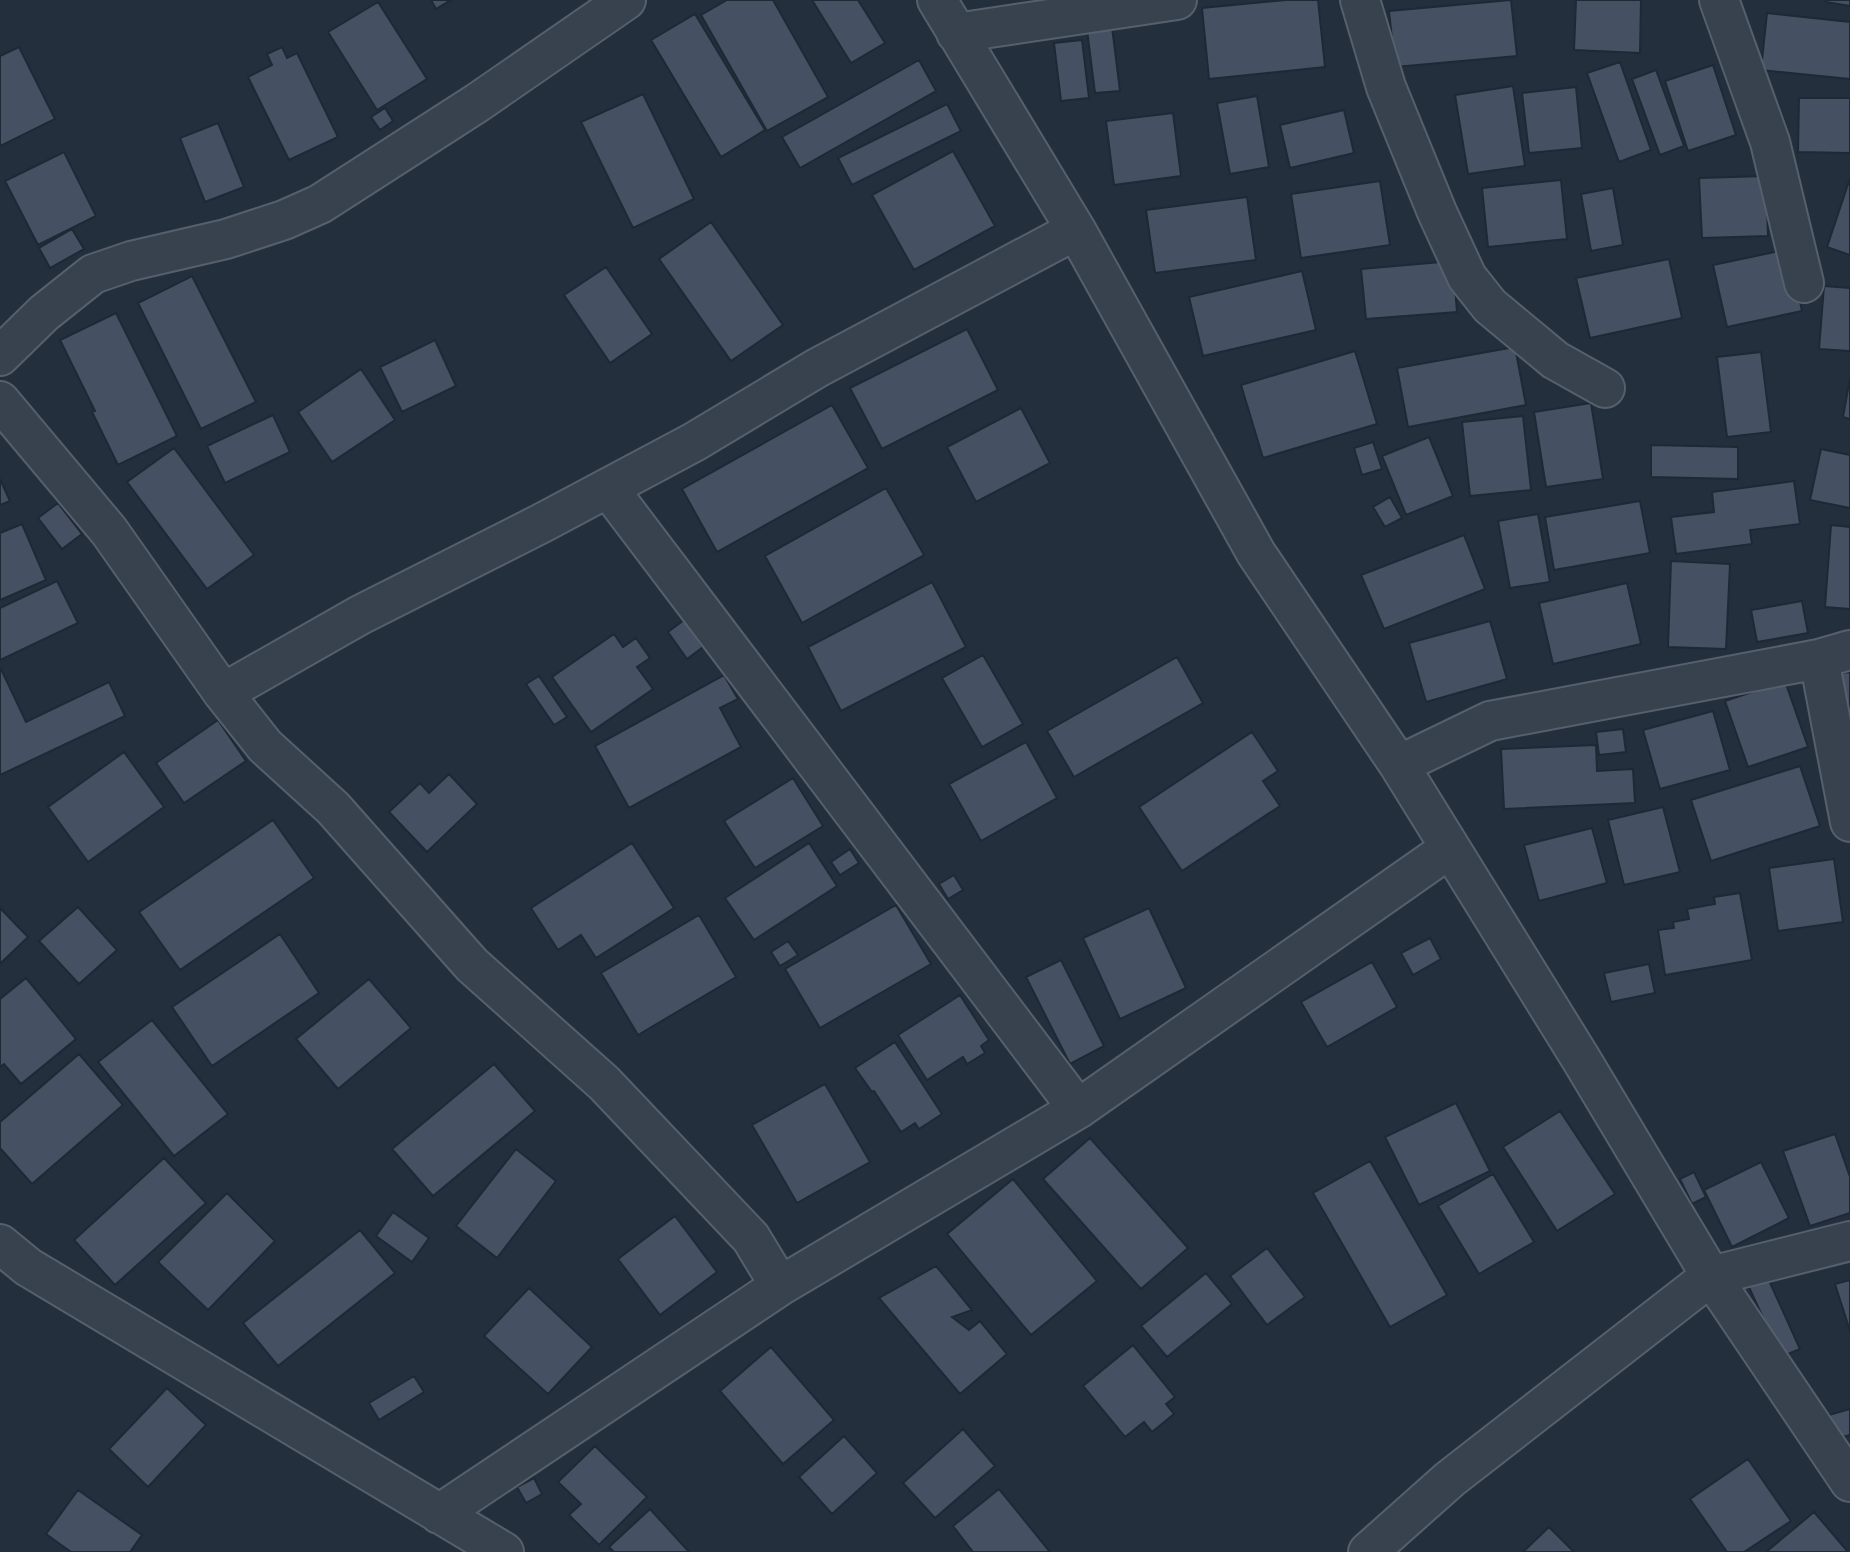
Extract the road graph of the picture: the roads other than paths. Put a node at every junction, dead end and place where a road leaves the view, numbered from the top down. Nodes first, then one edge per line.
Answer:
1 (626, 0) edge
2 (937, 0) edge
3 (1177, 0) edge
4 (1360, 0) edge
5 (1719, 0) edge
6 (956, 33) junction
7 (1076, 230) junction
8 (1804, 283) dead end
9 (0, 356) edge
10 (1605, 388) dead end
11 (0, 401) edge
12 (608, 488) junction
13 (1834, 654) edge
14 (229, 700) junction
15 (1399, 765) junction
16 (1850, 822) edge
17 (1449, 849) junction
18 (1078, 1109) junction
19 (1850, 1241) edge
20 (0, 1244) edge
21 (1712, 1276) junction
22 (780, 1286) junction
23 (1850, 1482) edge
24 (439, 1514) junction
25 (504, 1552) edge
26 (1367, 1552) edge

1 - 9 street
2 - 6 street
3 - 6 street
4 - 10 street
5 - 8 street
6 - 7 street
7 - 12 street
7 - 15 street
11 - 14 street
12 - 14 street
12 - 18 street
13 - 15 street
13 - 16 street
14 - 22 street
15 - 17 street
17 - 18 street
17 - 21 street
18 - 22 street
19 - 21 street
20 - 24 street
21 - 23 street
21 - 26 street
22 - 24 street
24 - 25 street

